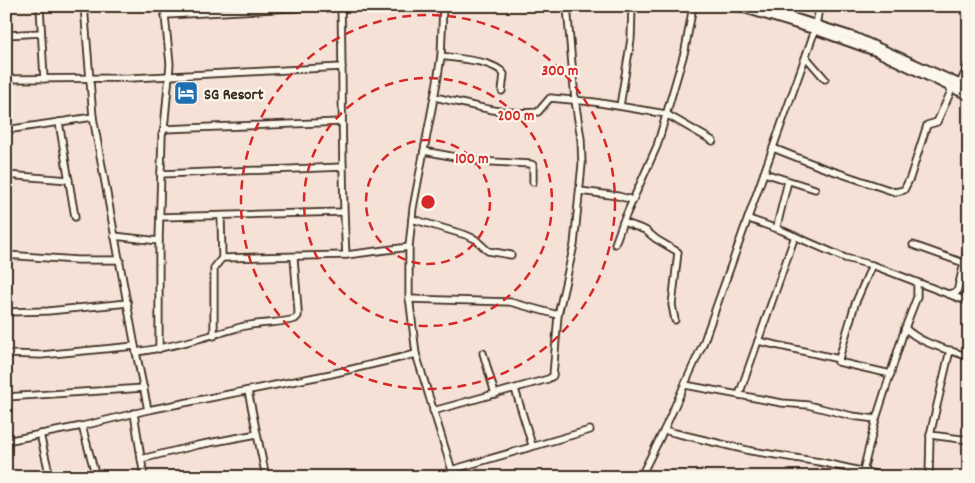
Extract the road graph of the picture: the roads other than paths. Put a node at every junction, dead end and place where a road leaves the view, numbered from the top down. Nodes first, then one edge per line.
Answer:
1 (40, 6) edge
2 (84, 6) edge
3 (164, 6) edge
4 (327, 6) edge
5 (340, 6) edge
6 (443, 6) edge
7 (567, 6) edge
8 (632, 6) edge
9 (693, 6) edge
10 (736, 6) edge
11 (758, 6) edge
12 (277, 8) edge
13 (819, 9) dead end
14 (166, 15) junction
15 (816, 27) junction
16 (41, 33) junction
17 (6, 35) edge
18 (440, 56) junction
19 (806, 57) junction
20 (969, 63) edge
21 (342, 67) junction
22 (169, 76) junction
23 (6, 79) edge
24 (44, 79) junction
25 (90, 79) junction
26 (825, 79) dead end
27 (957, 88) junction
28 (969, 88) edge
29 (502, 91) dead end
30 (969, 96) edge
31 (434, 97) junction
32 (574, 100) junction
33 (620, 106) junction
34 (666, 114) junction
35 (93, 117) junction
36 (59, 122) junction
37 (341, 122) junction
38 (164, 129) junction
39 (6, 130) edge
40 (713, 141) dead end
41 (773, 148) junction
42 (424, 151) junction
43 (343, 167) junction
44 (160, 174) junction
45 (764, 174) junction
46 (6, 175) edge
47 (69, 180) junction
48 (788, 181) junction
49 (533, 182) dead end
50 (815, 189) dead end
51 (580, 191) junction
52 (633, 200) junction
53 (343, 212) junction
54 (221, 216) junction
55 (75, 217) dead end
56 (160, 217) junction
57 (412, 219) junction
58 (748, 219) junction
59 (623, 222) junction
60 (778, 226) dead end
61 (114, 236) junction
62 (795, 236) junction
63 (159, 241) junction
64 (615, 244) dead end
65 (913, 245) dead end
66 (409, 247) junction
67 (969, 247) edge
68 (346, 255) junction
69 (6, 256) edge
70 (511, 256) dead end
71 (222, 258) junction
72 (294, 258) junction
73 (120, 260) junction
74 (964, 263) junction
75 (872, 265) junction
76 (917, 283) junction
77 (957, 292) junction
78 (947, 294) junction
79 (410, 298) junction
80 (961, 299) junction
81 (969, 302) edge
82 (128, 303) junction
83 (6, 312) edge
84 (558, 316) junction
85 (675, 320) dead end
86 (905, 328) junction
87 (214, 336) junction
88 (758, 342) junction
89 (135, 349) junction
90 (159, 349) junction
91 (950, 350) junction
92 (483, 353) dead end
93 (6, 354) edge
94 (416, 354) junction
95 (969, 357) edge
96 (839, 359) junction
97 (891, 374) junction
98 (685, 385) junction
99 (144, 388) junction
100 (515, 389) junction
101 (248, 391) junction
102 (495, 394) junction
103 (739, 395) junction
104 (6, 397) edge
105 (148, 410) junction
106 (433, 411) junction
107 (134, 413) junction
108 (876, 419) junction
109 (82, 426) junction
110 (590, 430) dead end
111 (664, 430) junction
112 (40, 434) junction
113 (257, 434) junction
114 (930, 435) junction
115 (969, 440) edge
116 (6, 441) edge
117 (532, 446) junction
118 (141, 459) junction
119 (451, 470) junction
120 (865, 472) junction
121 (264, 476) edge
122 (641, 476) edge
123 (50, 477) edge
124 (96, 477) edge
125 (144, 477) edge
126 (454, 477) edge
127 (888, 477) edge
128 (929, 477) edge

1 - 16 street
2 - 25 street
3 - 14 street
4 - 12 street
5 - 21 street
6 - 18 street
7 - 32 street
8 - 33 street
9 - 34 street
10 - 15 main road
11 - 15 main road
12 - 14 street
13 - 15 street
14 - 22 street
15 - 19 street
15 - 27 main road
16 - 17 street
16 - 24 street
18 - 29 street
18 - 31 street
19 - 26 street
19 - 41 street
20 - 27 street
21 - 22 street
21 - 37 street
22 - 25 street
22 - 38 street
23 - 24 street
24 - 25 street
25 - 35 street
27 - 28 main road
27 - 30 main road
27 - 41 street
31 - 32 street
31 - 42 street
32 - 33 street
32 - 51 street
33 - 34 street
34 - 40 street
34 - 52 street
35 - 36 street
35 - 61 street
36 - 39 street
36 - 47 street
37 - 38 street
37 - 43 street
38 - 44 street
41 - 45 street
42 - 49 street
42 - 57 street
43 - 44 street
43 - 53 street
44 - 56 street
45 - 48 street
45 - 58 street
46 - 47 street
47 - 55 street
48 - 50 street
48 - 60 street
51 - 52 street
51 - 84 street
52 - 59 street
53 - 54 street
53 - 68 street
54 - 56 street
54 - 71 street
56 - 63 street
57 - 66 street
57 - 70 street
58 - 62 street
58 - 98 street
59 - 64 street
59 - 85 street
61 - 63 street
61 - 73 street
62 - 75 street
62 - 88 street
63 - 90 street
65 - 74 street
66 - 68 street
66 - 79 street
67 - 74 street
68 - 72 street
69 - 73 street
71 - 72 street
71 - 87 street
72 - 87 street
73 - 82 street
74 - 77 street
75 - 76 street
75 - 96 street
76 - 78 street
76 - 86 street
77 - 78 street
77 - 80 street
78 - 80 street
79 - 84 street
79 - 94 street
80 - 81 street
82 - 83 street
82 - 89 street
84 - 100 street
86 - 91 street
86 - 97 street
87 - 90 street
88 - 96 street
88 - 103 street
89 - 90 street
89 - 93 street
89 - 99 street
91 - 95 street
91 - 114 street
92 - 102 street
94 - 101 street
94 - 106 street
96 - 97 street
97 - 108 street
98 - 103 street
98 - 111 street
99 - 104 street
99 - 105 street
100 - 102 street
100 - 117 street
101 - 105 street
101 - 113 street
102 - 106 street
103 - 108 street
105 - 107 street
106 - 119 street
107 - 109 street
107 - 118 street
108 - 120 street
109 - 112 street
109 - 124 street
110 - 117 street
111 - 120 street
111 - 122 street
112 - 116 street
112 - 123 street
113 - 118 street
113 - 121 street
114 - 115 street
114 - 128 street
117 - 119 street
118 - 125 street
119 - 126 street
120 - 127 street

